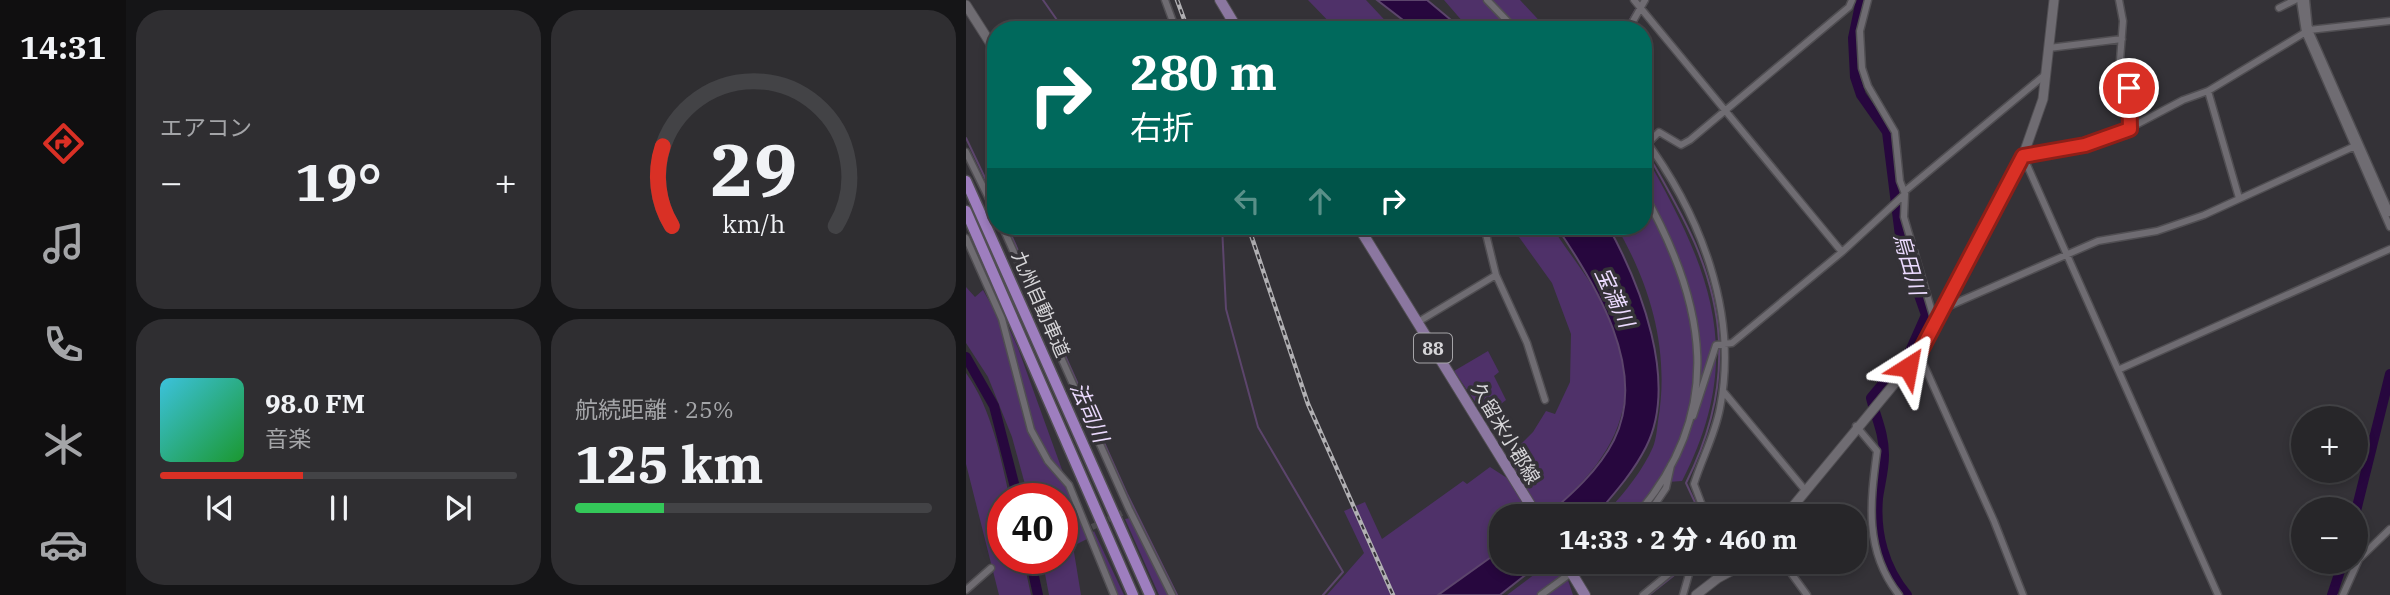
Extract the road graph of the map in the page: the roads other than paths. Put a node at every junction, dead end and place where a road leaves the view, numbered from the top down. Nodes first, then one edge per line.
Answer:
1 (1165, 0) edge
2 (1220, 0) edge
3 (1487, 0) edge
4 (1634, 0) edge
5 (1646, 0) edge
6 (1852, 0) edge
7 (1868, 0) edge
8 (2054, 0) edge
9 (2119, 0) edge
10 (2295, 0) edge
11 (2300, 0) edge
12 (2306, 0) edge
13 (966, 5) edge
14 (1640, 8) junction
15 (2279, 8) dead end
16 (1173, 21) edge
17 (1233, 21) edge
18 (1507, 21) edge
19 (1634, 21) edge
20 (1651, 21) edge
21 (2390, 21) edge
22 (1652, 22) edge
23 (2307, 31) junction
24 (987, 38) edge
25 (2122, 39) junction
26 (2049, 48) junction
27 (2047, 74) junction
28 (2208, 91) junction
29 (1725, 110) junction
30 (2130, 129) junction
31 (1652, 136) edge
32 (2355, 146) junction
33 (966, 152) edge
34 (1652, 153) edge
35 (2023, 156) junction
36 (966, 181) edge
37 (1905, 193) junction
38 (987, 195) edge
39 (2239, 198) junction
40 (1652, 210) edge
41 (966, 211) edge
42 (2390, 213) edge
43 (2390, 227) edge
44 (987, 228) edge
45 (990, 235) edge
46 (1006, 235) edge
47 (1364, 235) edge
48 (1485, 235) edge
49 (966, 238) edge
50 (2390, 249) edge
51 (1842, 252) junction
52 (2068, 255) junction
53 (1496, 275) junction
54 (1942, 309) junction
55 (1418, 322) junction
56 (1936, 322) junction
57 (1725, 345) junction
58 (1919, 354) junction
59 (2120, 369) junction
60 (1723, 391) junction
61 (1545, 400) dead end
62 (1688, 424) junction
63 (1856, 426) junction
64 (1671, 464) junction
65 (1805, 491) junction
66 (1529, 504) edge
67 (1644, 504) edge
68 (1655, 504) edge
69 (1699, 504) edge
70 (1795, 504) edge
71 (2390, 528) edge
72 (987, 572) edge
73 (1563, 574) edge
74 (1573, 574) edge
75 (1673, 574) edge
76 (1686, 574) edge
77 (1726, 574) edge
78 (1792, 574) edge
79 (966, 590) edge
80 (1114, 595) edge
81 (1133, 595) edge
82 (1150, 595) edge
83 (1172, 595) edge
84 (1541, 595) edge
85 (1585, 595) edge
86 (1643, 595) edge
87 (1683, 595) edge
88 (1696, 595) edge
89 (1807, 595) edge
90 (1899, 595) edge
91 (2023, 595) edge
92 (2218, 595) edge
93 (2343, 595) edge

1 - 16 street
2 - 17 main road
3 - 18 street
4 - 14 street
5 - 14 street
6 - 29 street
7 - 37 street
8 - 26 street
9 - 25 street
10 - 15 street
11 - 23 street
12 - 23 street
13 - 24 street
14 - 19 street
14 - 20 street
21 - 23 street
22 - 29 street
23 - 28 street
23 - 32 street
23 - 42 street
25 - 26 street
25 - 30 street
26 - 27 street
27 - 35 street
27 - 37 street
28 - 30 street
28 - 39 street
29 - 31 street
29 - 51 street
30 - 35 street
32 - 39 street
32 - 43 street
33 - 38 street
34 - 57 street
35 - 52 street
35 - 54 street
36 - 44 highway, 九州自動車道
37 - 51 street
37 - 56 street
39 - 52 street
40 - 62 street
41 - 81 highway, 九州自動車道
45 - 82 highway, 九州自動車道
46 - 83 street
47 - 55 main road, 久留米小郡線 / 88
48 - 53 street
49 - 80 street
50 - 59 street
51 - 57 street
52 - 54 street
52 - 59 street
53 - 55 street
53 - 61 street
54 - 56 street
55 - 66 main road, 久留米小郡線 / 88
56 - 58 street
57 - 60 street
57 - 62 street
58 - 63 street
58 - 91 street
59 - 92 street
60 - 65 street
60 - 69 street
62 - 64 street
63 - 65 street
63 - 90 street
64 - 67 street
64 - 68 street
65 - 70 street
71 - 93 street
72 - 79 street
73 - 84 street
74 - 85 main road
75 - 86 street
76 - 87 street
77 - 88 street
78 - 89 street

